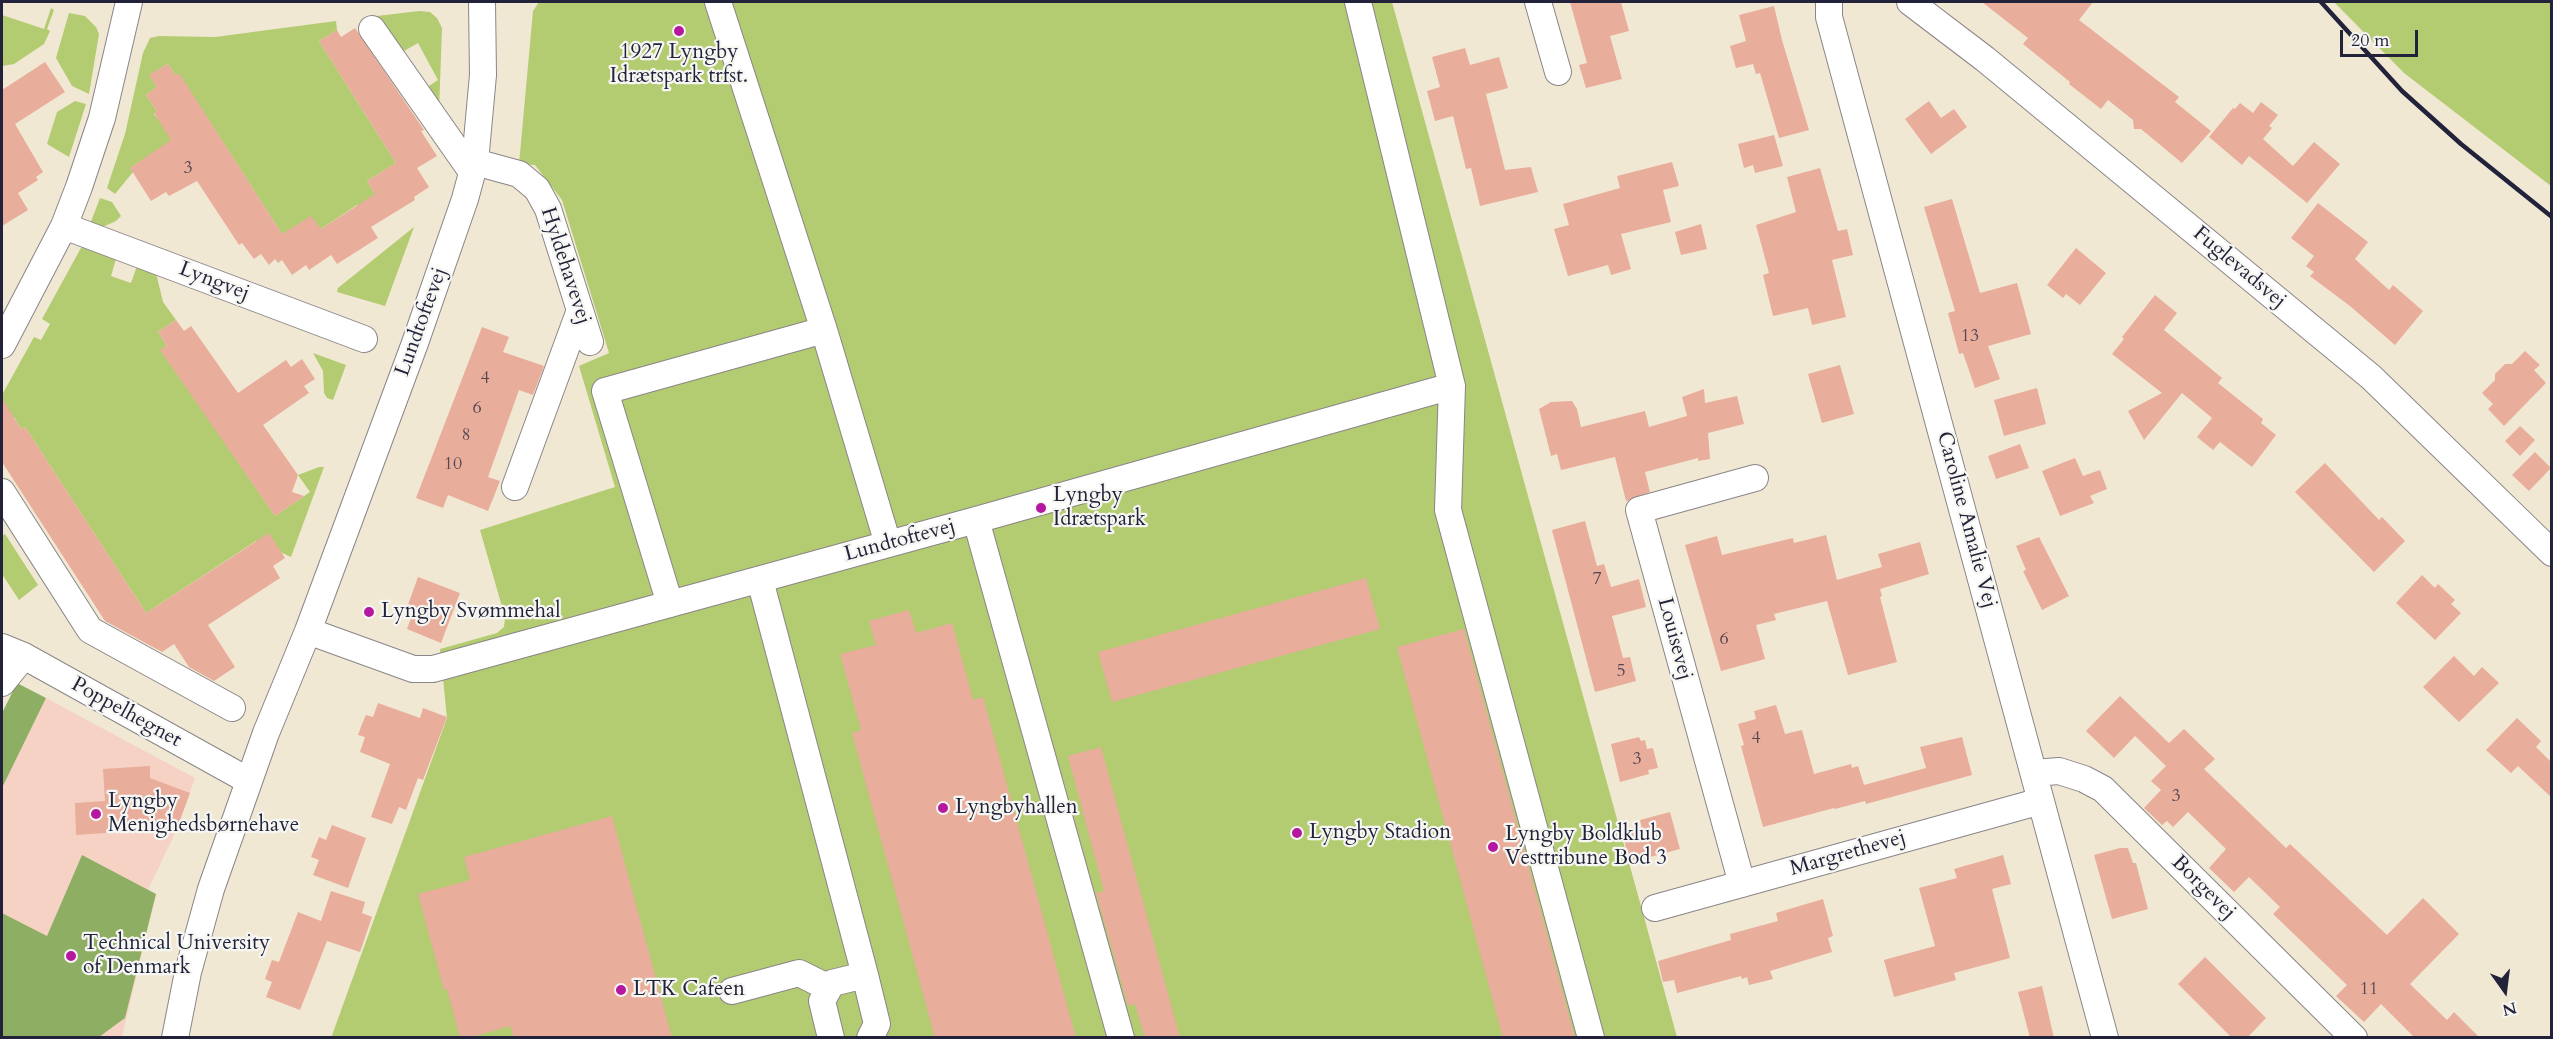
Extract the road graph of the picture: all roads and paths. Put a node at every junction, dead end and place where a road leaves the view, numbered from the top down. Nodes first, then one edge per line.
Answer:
1 (129, 2) edge
2 (482, 2) edge
3 (718, 2) edge
4 (1358, 2) edge
5 (1538, 2) edge
6 (1829, 2) edge
7 (1910, 2) edge
8 (372, 29) dead end
9 (1558, 72) dead end
10 (473, 167) junction
11 (64, 226) junction
12 (580, 310) junction
13 (824, 330) junction
14 (364, 339) dead end
15 (590, 342) dead end
16 (2, 345) edge
17 (1452, 386) junction
18 (1755, 478) dead end
19 (515, 487) dead end
20 (2, 492) edge
21 (976, 520) junction
22 (888, 544) junction
23 (2552, 553) edge
24 (760, 580) junction
25 (670, 604) junction
26 (308, 631) junction
27 (13, 652) edge
28 (2, 683) edge
29 (232, 708) dead end
30 (2034, 773) junction
31 (249, 781) junction
32 (2041, 801) junction
33 (1742, 884) junction
34 (1654, 908) dead end
35 (865, 975) junction
36 (829, 988) junction
37 (732, 991) dead end
38 (830, 1037) edge
39 (175, 1038) edge
40 (870, 1038) edge
41 (1121, 1038) edge
42 (1591, 1038) edge
43 (2104, 1038) edge
44 (2354, 1038) edge

1 - 11 street
2 - 10 street, Lundtoftevej
3 - 13 street
4 - 17 street
5 - 9 street
6 - 30 street, Caroline Amalie Vej
7 - 23 street, Fuglevadsvej
8 - 10 street
10 - 12 street, Hyldehavevej
10 - 26 street, Lundtoftevej
11 - 14 street, Lyngvej
11 - 16 street
12 - 15 street, Hyldehavevej
12 - 19 street
13 - 22 street
13 - 25 street
17 - 21 street
17 - 42 street
18 - 33 street, Louisevej
20 - 29 street
21 - 22 street, Lundtoftevej
21 - 41 street, Lundtoftevej
22 - 24 street, Lundtoftevej
24 - 25 street, Lundtoftevej
24 - 35 street
25 - 26 street, Lundtoftevej
26 - 31 street, Lundtoftevej
27 - 28 street
27 - 31 street, Poppelhegnet
30 - 32 street, Caroline Amalie Vej
30 - 44 street, Borgevej
31 - 39 street, Lundtoftevej
32 - 33 street, Margrethevej
32 - 43 street, Caroline Amalie Vej
33 - 34 street, Margrethevej
35 - 36 street
35 - 40 street
36 - 37 street
36 - 38 street

